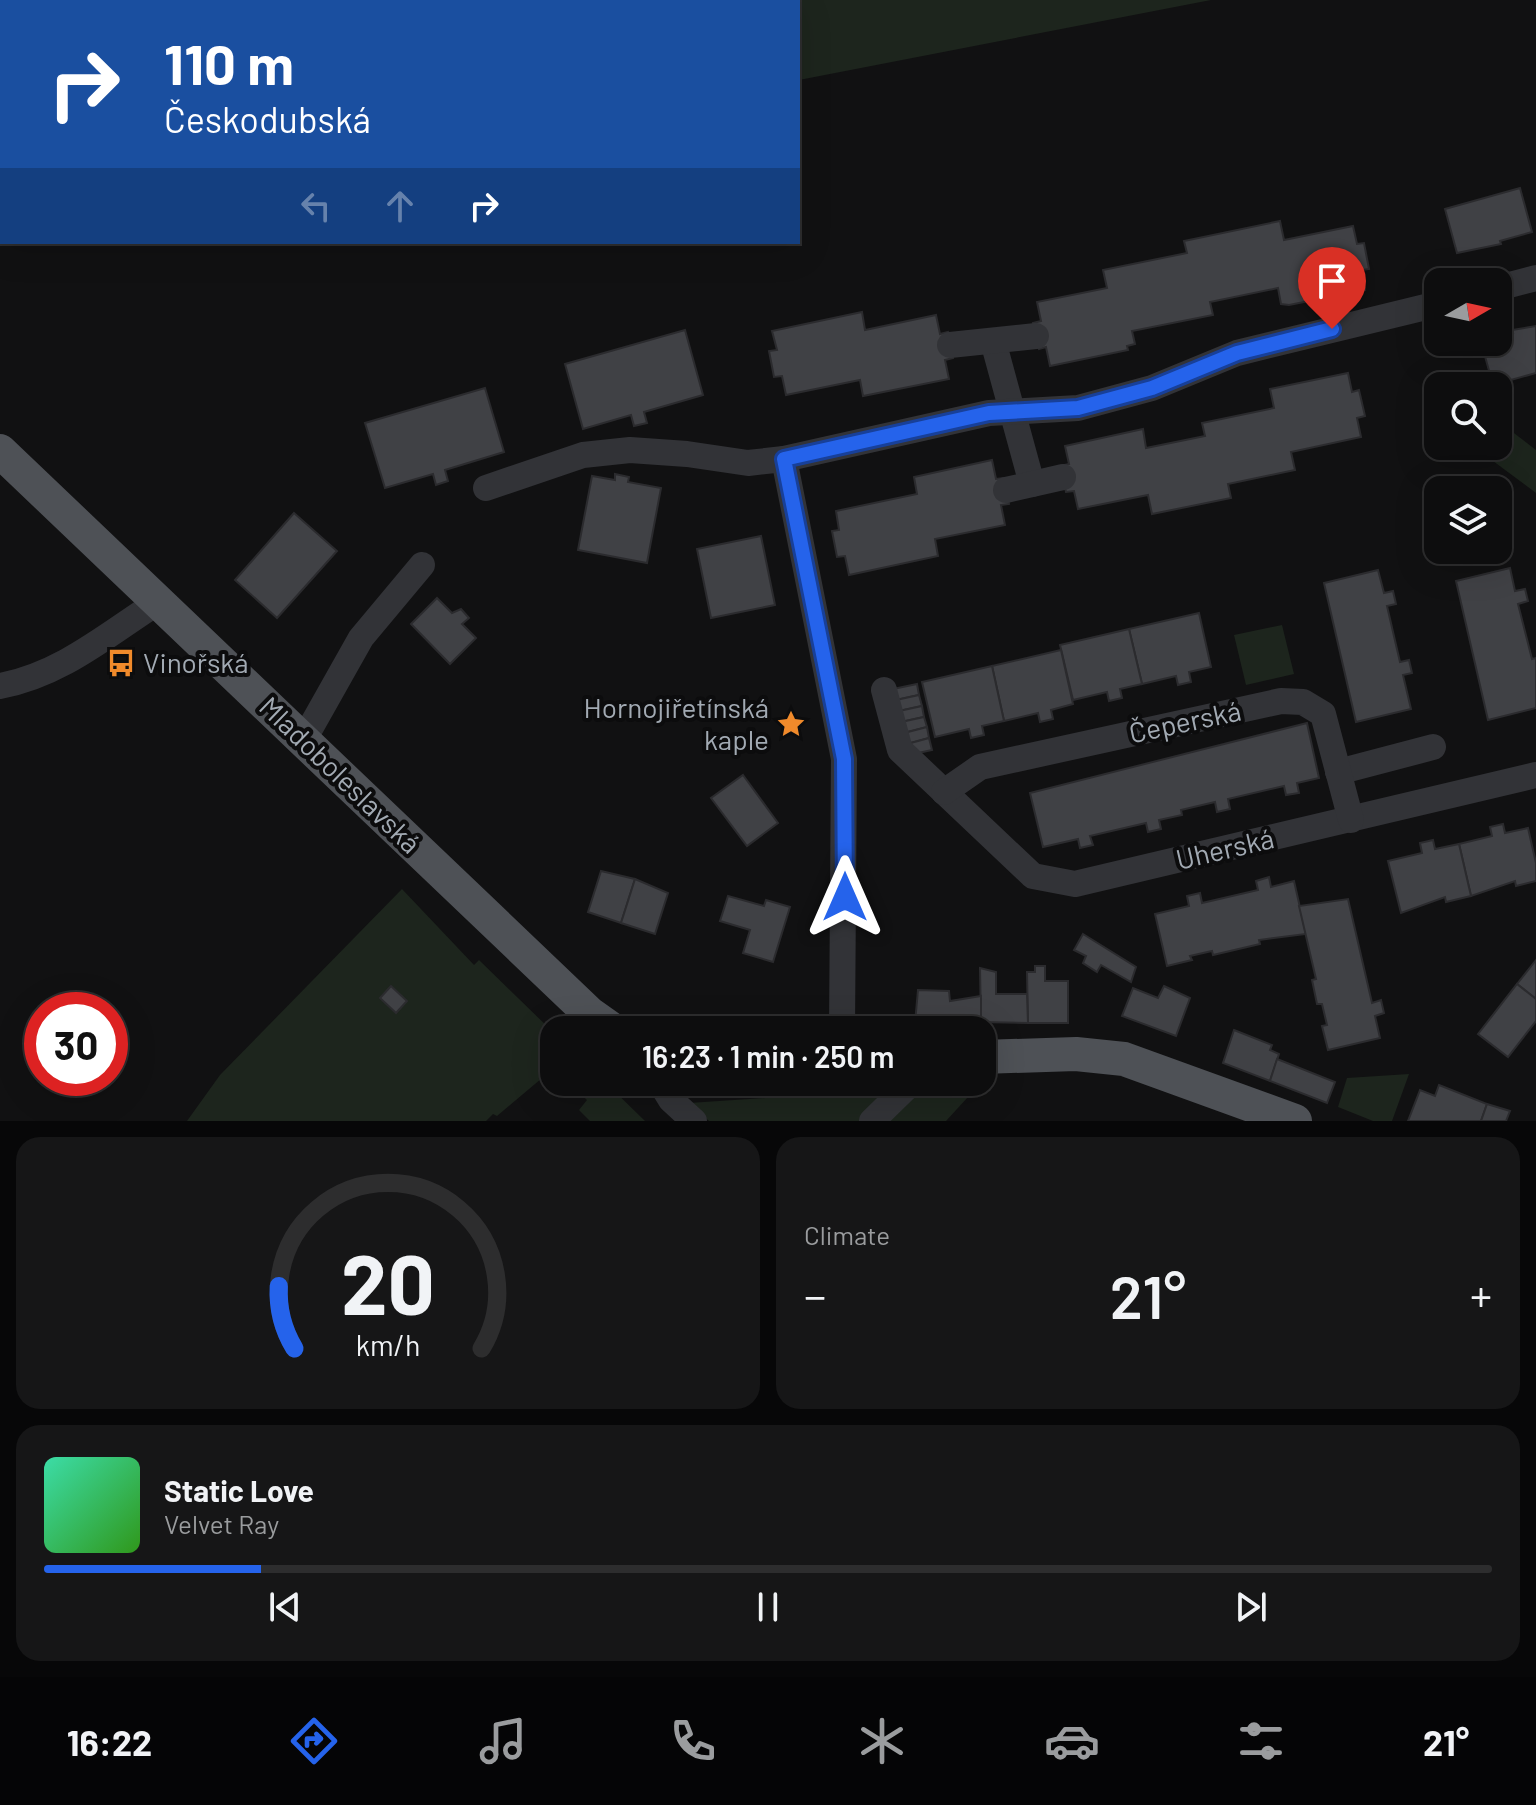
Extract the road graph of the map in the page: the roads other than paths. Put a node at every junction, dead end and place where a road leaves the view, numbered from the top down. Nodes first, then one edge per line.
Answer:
1 (1536, 278) edge
2 (1512, 284) edge
3 (1424, 307) edge
4 (1036, 336) dead end
5 (993, 341) junction
6 (950, 345) dead end
7 (1012, 412) junction
8 (0, 451) edge
9 (784, 459) junction
10 (1063, 477) dead end
11 (1032, 484) junction
12 (486, 488) dead end
13 (1006, 490) dead end
14 (422, 565) dead end
15 (158, 602) junction
16 (0, 686) edge
17 (884, 690) dead end
18 (303, 741) junction
19 (1433, 747) dead end
20 (1338, 772) junction
21 (1536, 775) edge
22 (944, 792) junction
23 (1351, 820) junction
24 (596, 1016) edge
25 (842, 1016) edge
26 (996, 1057) edge
27 (669, 1096) edge
28 (898, 1096) edge
29 (694, 1121) edge
30 (872, 1121) edge
31 (1295, 1121) edge

1 - 2 street
3 - 7 street
4 - 5 street
5 - 6 street
5 - 7 street
7 - 9 street
7 - 11 street
8 - 15 main road, Mladoboleslavská
9 - 12 street
9 - 25 street
10 - 11 street
11 - 13 street
14 - 18 street
15 - 16 street
15 - 18 main road, Mladoboleslavská
17 - 22 street, Uherská
18 - 24 main road, Mladoboleslavská
19 - 20 street
20 - 22 street, Čeperská
20 - 23 street, Čeperská
21 - 23 street, Uherská
22 - 23 street, Uherská
26 - 31 main road
27 - 29 street
28 - 30 street

